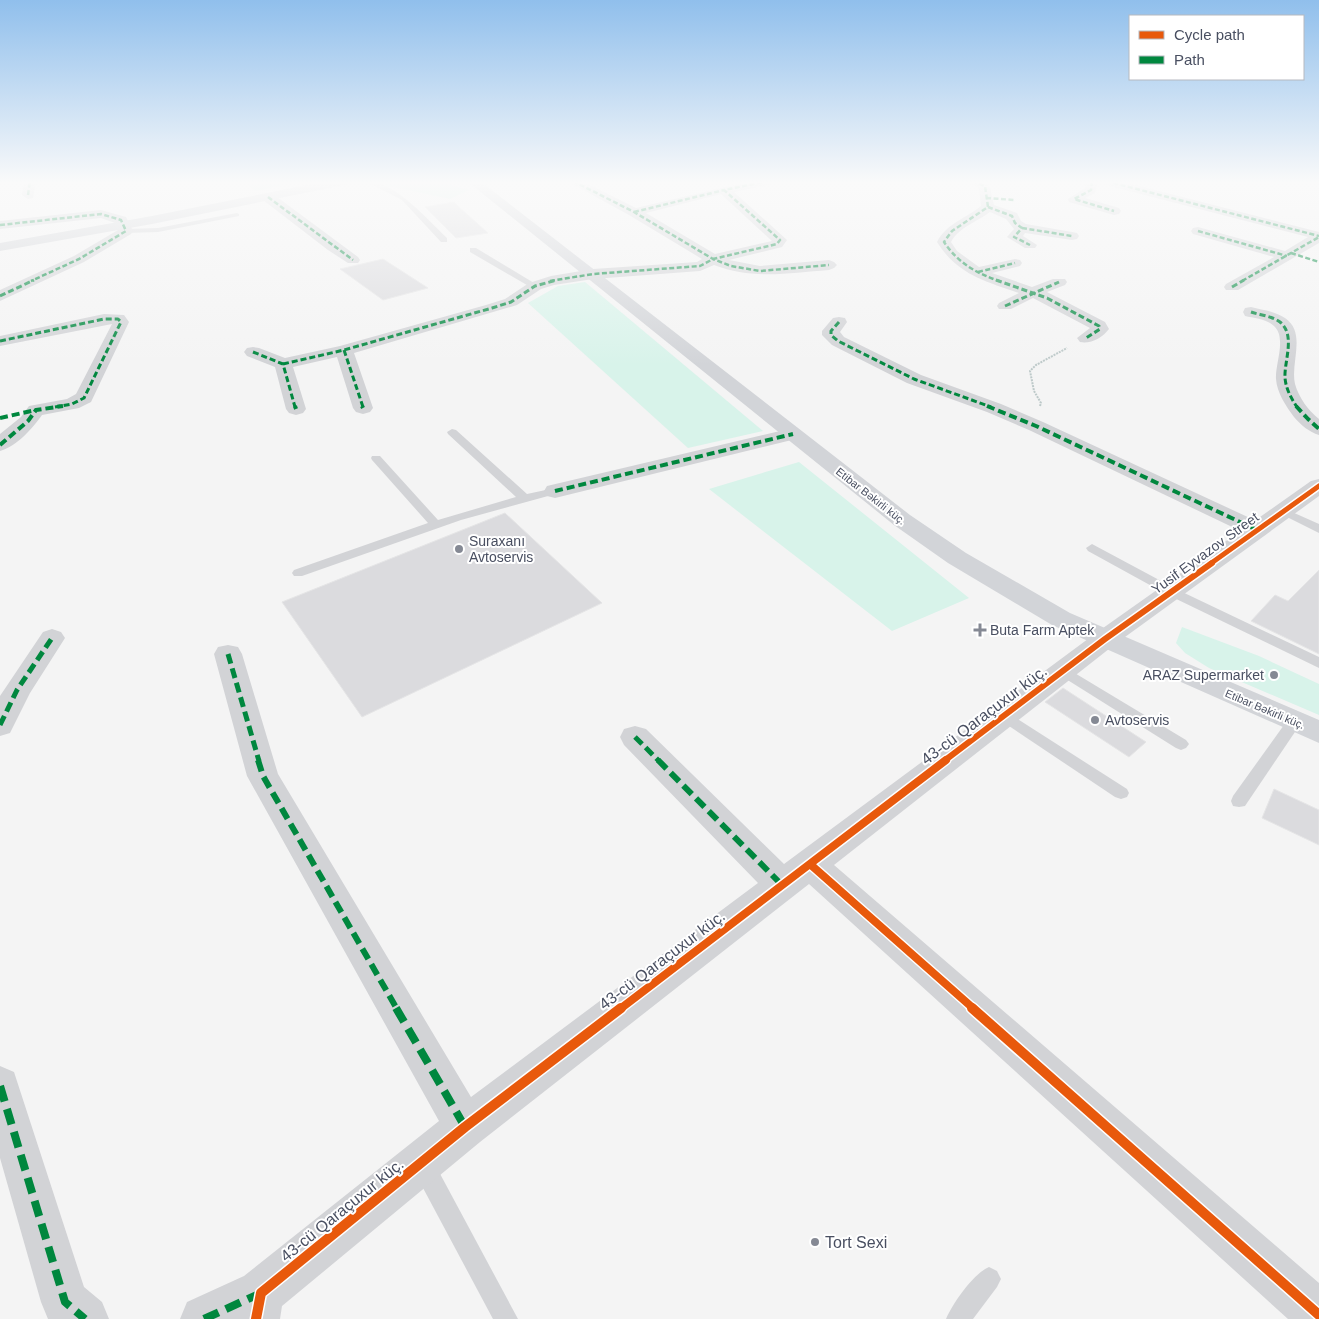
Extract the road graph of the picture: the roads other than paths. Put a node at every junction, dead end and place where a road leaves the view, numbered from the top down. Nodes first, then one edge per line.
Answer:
1 (29, 243) edge
2 (104, 243) edge
3 (327, 243) edge
4 (552, 243) edge
5 (685, 243) edge
6 (778, 243) edge
7 (944, 243) edge
8 (1025, 243) edge
9 (1242, 243) edge
10 (1309, 243) edge
11 (1030, 245) dead end
12 (0, 247) edge
13 (473, 250) dead end
14 (1289, 255) junction
15 (713, 259) junction
16 (353, 260) dead end
17 (1319, 262) edge
18 (1015, 263) dead end
19 (829, 265) dead end
20 (978, 272) junction
21 (593, 274) junction
22 (1059, 282) dead end
23 (534, 286) junction
24 (1232, 287) dead end
25 (1032, 292) junction
26 (0, 296) edge
27 (1005, 306) dead end
28 (1250, 312) dead end
29 (839, 322) dead end
30 (1086, 338) road end
31 (0, 341) edge
32 (344, 350) junction
33 (253, 352) dead end
34 (283, 364) junction
35 (362, 408) dead end
36 (296, 409) dead end
37 (36, 410) junction
38 (0, 418) edge
39 (1319, 429) edge
40 (452, 432) dead end
41 (793, 434) junction
42 (0, 445) edge
43 (376, 458) dead end
44 (1319, 486) edge
45 (556, 491) joint
46 (524, 498) junction
47 (1283, 511) junction
48 (436, 523) junction
49 (1319, 529) edge
50 (1257, 530) junction
51 (1092, 548) dead end
52 (298, 573) dead end
53 (1172, 592) junction
54 (52, 638) dead end
55 (1104, 639) junction
56 (228, 654) dead end
57 (1319, 663) edge
58 (1063, 671) junction
59 (1005, 716) junction
60 (1294, 722) junction
61 (0, 725) edge
62 (1319, 732) edge
63 (635, 737) dead end
64 (1181, 744) dead end
65 (1121, 793) dead end
66 (1239, 801) dead end
67 (797, 875) junction
68 (0, 1086) edge
69 (465, 1127) junction
70 (422, 1162) junction
71 (989, 1279) dead end
72 (258, 1306) edge
73 (1319, 1315) edge
74 (85, 1319) edge
75 (204, 1319) edge
76 (506, 1319) edge
77 (958, 1319) edge

1 - 12 main road
2 - 26 street
3 - 16 street
4 - 21 main road, Etibar Bəkirli küç.
5 - 15 street
6 - 15 street
7 - 20 street
8 - 11 street
9 - 14 street
10 - 14 street
13 - 23 lane
14 - 17 street
14 - 24 street
15 - 19 street
15 - 21 street
18 - 20 street
20 - 25 street
21 - 23 street
21 - 41 main road, Etibar Bəkirli küç.
22 - 25 street
23 - 32 street
25 - 27 street
25 - 30 street
28 - 39 street
29 - 50 street
31 - 37 street
32 - 34 street
32 - 35 street
33 - 34 street
34 - 36 street
37 - 38 street
37 - 42 street
40 - 46 lane
41 - 45 street
41 - 55 main road, Etibar Bəkirli küç.
43 - 48 lane
44 - 47 street, Yusif Eyvazov Street
45 - 46 lane
46 - 48 lane
47 - 49 lane
47 - 50 street, Yusif Eyvazov Street
48 - 52 lane
50 - 53 street, Yusif Eyvazov Street
51 - 53 lane
53 - 55 street, Yusif Eyvazov Street
53 - 57 lane
54 - 61 street
55 - 58 street, 43-cü Qaraçuxur küç.
55 - 60 main road, Etibar Bəkirli küç.
56 - 69 street
58 - 59 street, 43-cü Qaraçuxur küç.
58 - 64 lane
59 - 65 lane
59 - 67 street, 43-cü Qaraçuxur küç.
60 - 62 main road, Etibar Bəkirli küç.
60 - 66 lane
63 - 67 street
67 - 69 street, 43-cü Qaraçuxur küç.
67 - 73 street
68 - 74 street
69 - 70 street, 43-cü Qaraçuxur küç.
70 - 72 street, 43-cü Qaraçuxur küç.
70 - 76 lane
71 - 77 lane
72 - 75 street, 43-cü Qaraçuxur küç.

